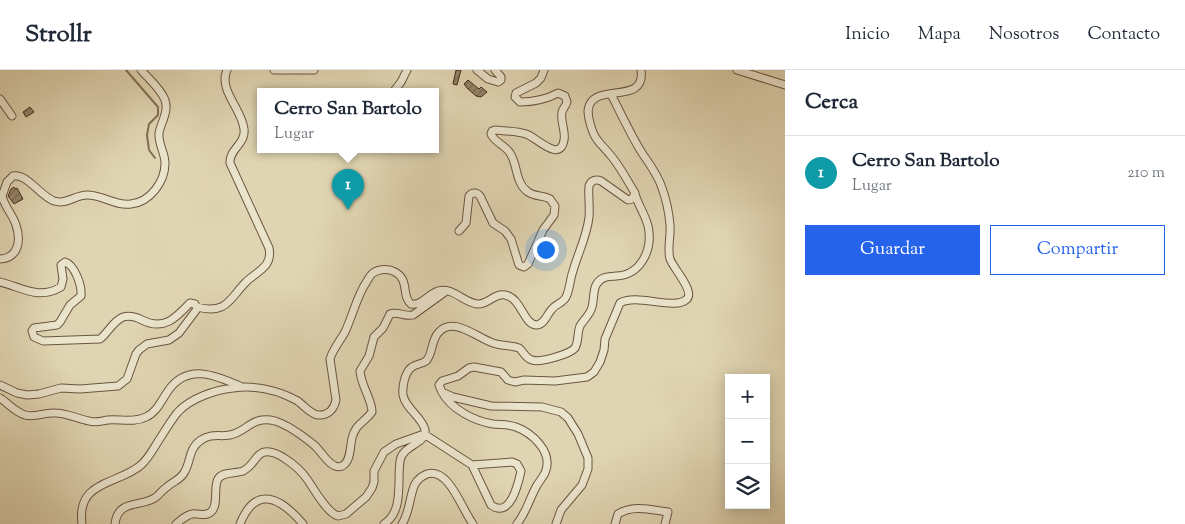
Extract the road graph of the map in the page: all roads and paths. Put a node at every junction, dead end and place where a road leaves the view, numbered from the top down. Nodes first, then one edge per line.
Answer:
1 (142, 70) edge
2 (227, 70) edge
3 (274, 70) edge
4 (314, 70) edge
5 (407, 70) edge
6 (477, 70) edge
7 (495, 70) edge
8 (544, 70) edge
9 (641, 70) edge
10 (737, 70) edge
11 (785, 85) edge
12 (397, 88) edge
13 (610, 94) junction
14 (0, 99) edge
15 (12, 116) dead end
16 (635, 193) junction
17 (459, 232) dead end
18 (0, 259) edge
19 (0, 282) edge
20 (448, 291) junction
21 (197, 307) junction
22 (0, 385) edge
23 (242, 387) junction
24 (442, 392) junction
25 (0, 398) edge
26 (424, 434) junction
27 (472, 466) junction
28 (82, 524) edge
29 (115, 524) edge
30 (176, 524) edge
31 (240, 524) edge
32 (303, 524) edge
33 (375, 524) edge
34 (384, 524) edge
35 (402, 524) edge
36 (473, 524) edge
37 (517, 524) edge
38 (556, 524) edge
39 (615, 524) edge
40 (665, 524) edge

1 - 18 street
2 - 21 street
3 - 4 street
5 - 12 street
6 - 7 street
8 - 17 street
9 - 13 street
10 - 11 street
13 - 16 street
13 - 24 street
14 - 15 street
16 - 20 street
16 - 26 street
19 - 21 street
20 - 23 street
20 - 29 street
21 - 22 street
23 - 25 street
23 - 28 street
24 - 37 street
24 - 38 street
26 - 27 street
26 - 30 street
26 - 34 street
27 - 27 street
31 - 32 street
33 - 34 street
35 - 36 street
39 - 40 street

